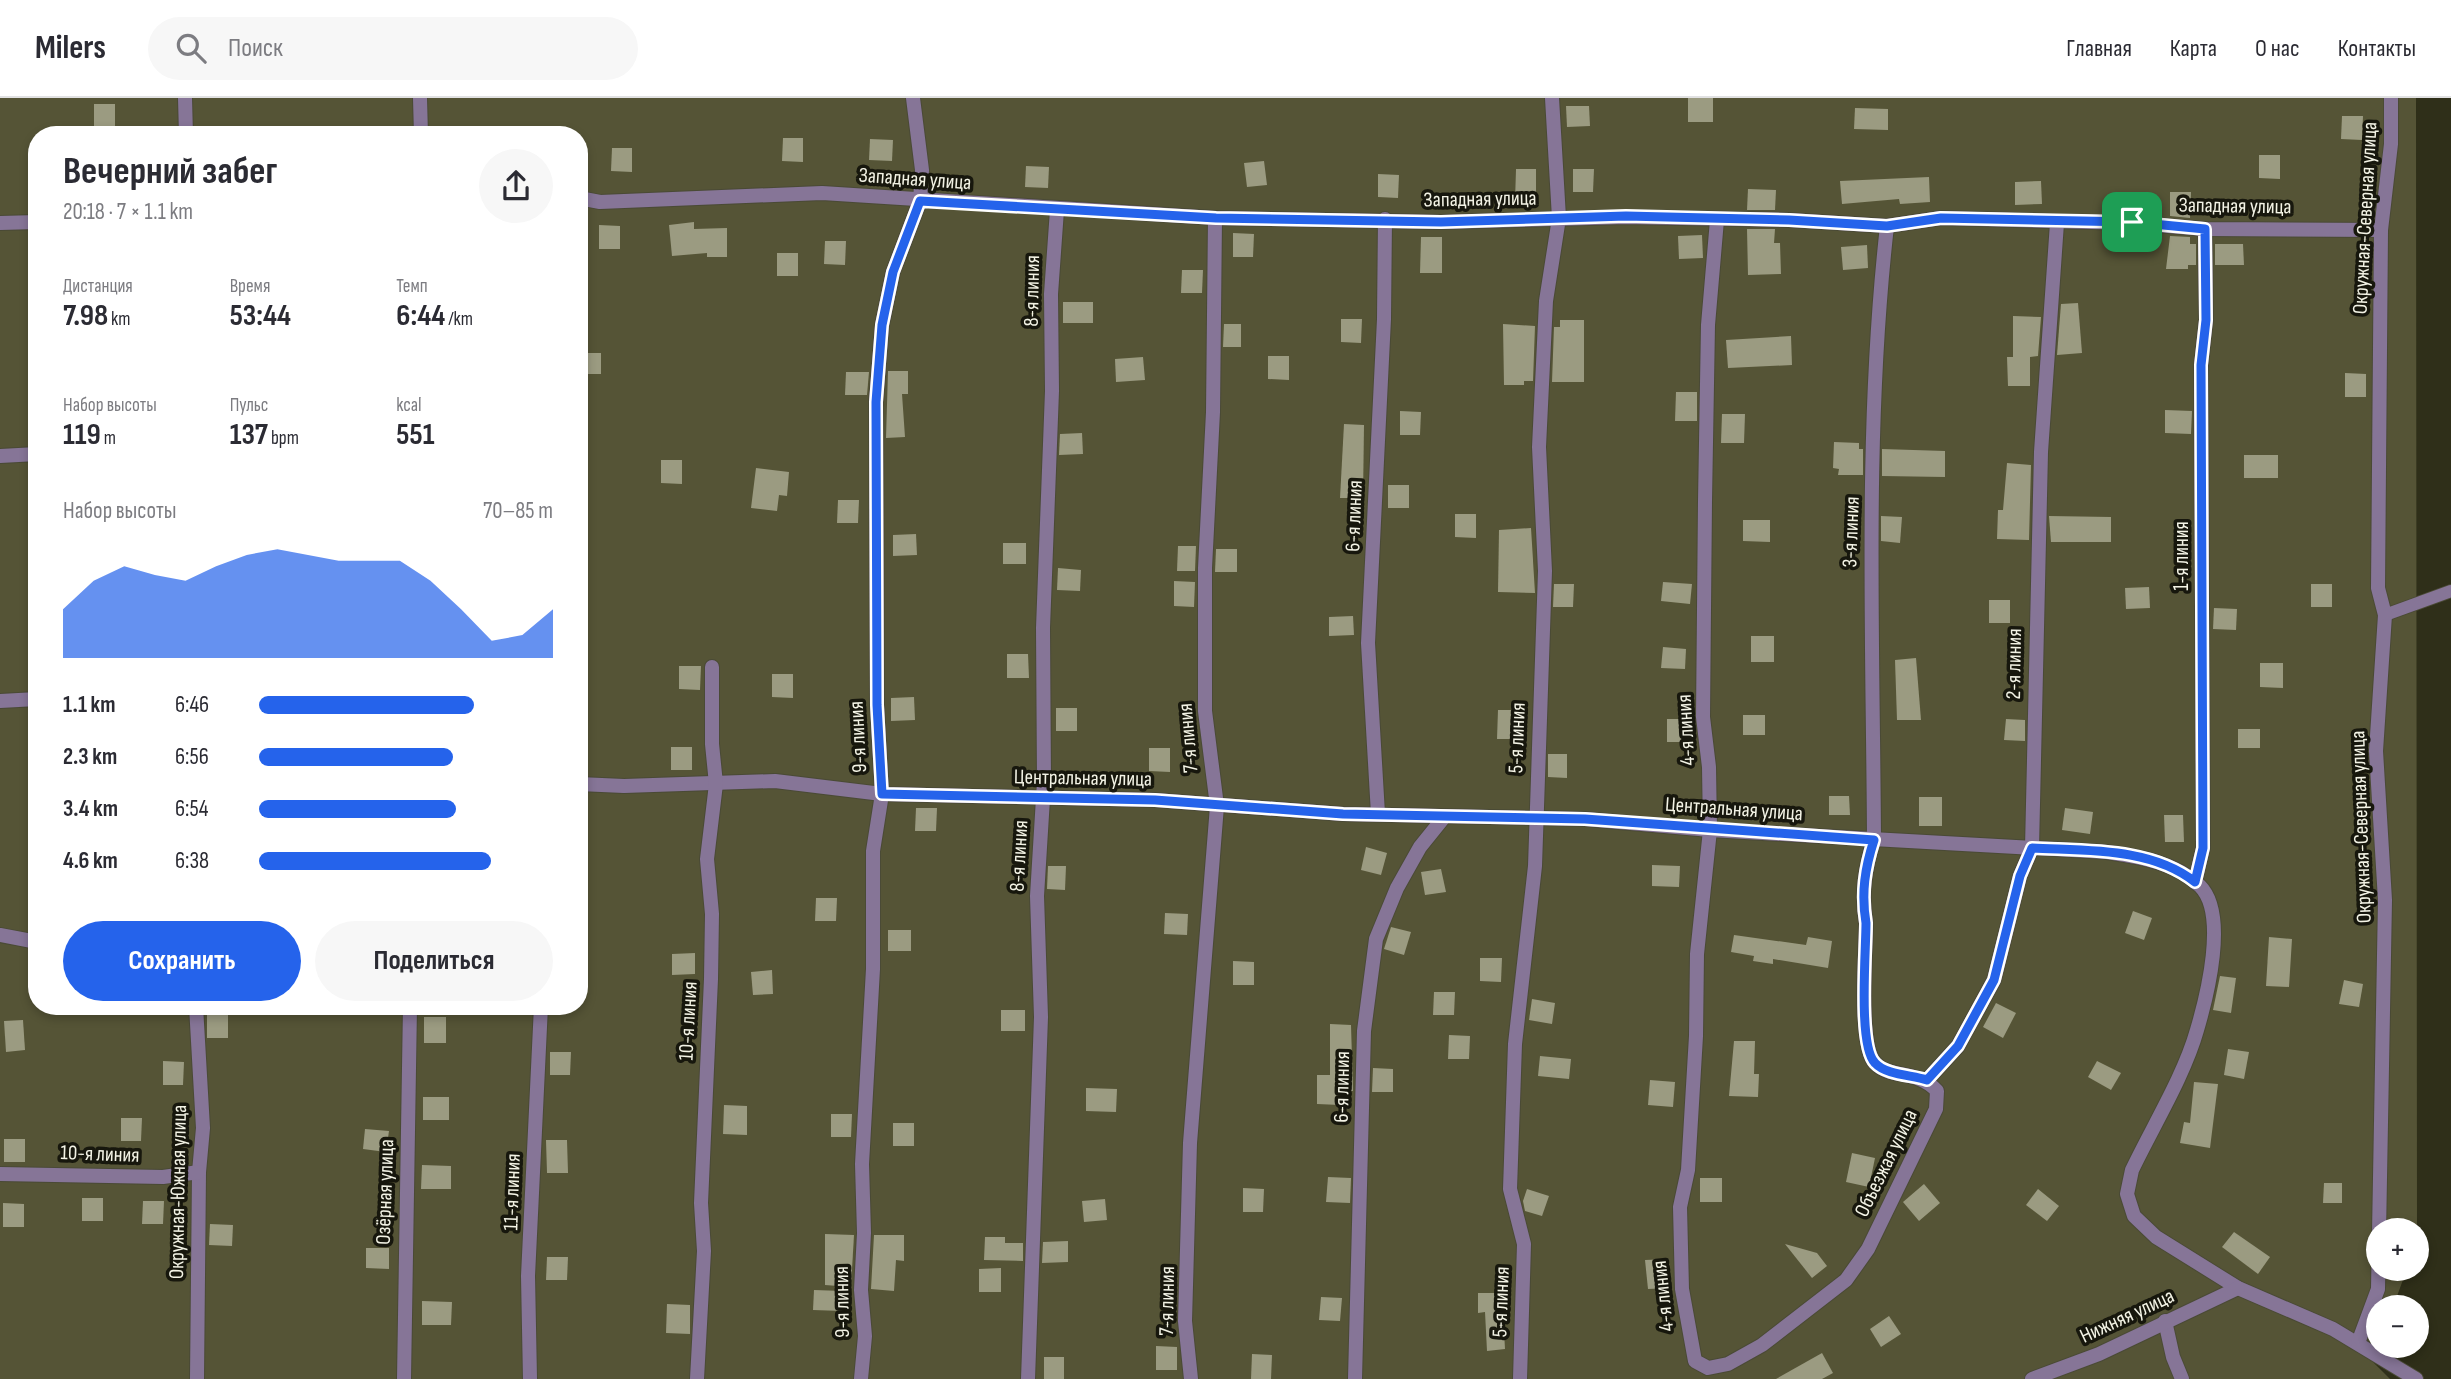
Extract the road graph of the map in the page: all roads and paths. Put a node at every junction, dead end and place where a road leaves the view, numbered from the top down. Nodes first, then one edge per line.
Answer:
1 (185, 98) edge
2 (420, 98) edge
3 (913, 98) edge
4 (1552, 98) edge
5 (2391, 98) edge
6 (186, 126) edge
7 (421, 126) edge
8 (588, 200) edge
9 (920, 201) junction
10 (1057, 210) junction
11 (1216, 218) junction
12 (1559, 218) junction
13 (1385, 219) junction
14 (1717, 220) junction
15 (28, 222) edge
16 (0, 223) edge
17 (2057, 223) junction
18 (1887, 226) junction
19 (2205, 229) junction
20 (2381, 230) junction
21 (28, 454) edge
22 (0, 456) edge
23 (2451, 591) edge
24 (2385, 615) junction
25 (712, 667) dead end
26 (28, 699) edge
27 (0, 701) edge
28 (588, 784) edge
29 (716, 784) junction
30 (882, 794) junction
31 (1043, 799) junction
32 (1217, 806) junction
33 (1378, 814) junction
34 (1445, 816) junction
35 (1534, 819) junction
36 (1710, 830) junction
37 (1874, 840) junction
38 (2032, 848) junction
39 (2195, 882) junction
40 (0, 935) edge
41 (28, 940) edge
42 (197, 1015) edge
43 (410, 1015) edge
44 (541, 1015) edge
45 (1927, 1080) junction
46 (199, 1172) junction
47 (0, 1174) edge
48 (2238, 1288) junction
49 (2165, 1321) junction
50 (2358, 1343) junction
51 (1695, 1361) joint
52 (197, 1379) edge
53 (404, 1379) edge
54 (530, 1379) edge
55 (697, 1379) edge
56 (861, 1379) edge
57 (1028, 1379) edge
58 (1191, 1379) edge
59 (1356, 1379) edge
60 (1520, 1379) edge
61 (2032, 1379) edge
62 (2182, 1379) edge
63 (2416, 1379) edge

1 - 6 street
2 - 7 street
3 - 9 street, 9-я линия
4 - 12 street, 5-я линия
5 - 20 street, Окружная-Северная улица
8 - 9 street, Западная улица
9 - 10 street, Западная улица
9 - 30 street, 9-я линия
10 - 11 street, Западная улица
10 - 31 street, 8-я линия
11 - 13 street, Западная улица
11 - 32 street, 7-я линия
12 - 13 street, Западная улица
12 - 14 street, Западная улица
12 - 35 street, 5-я линия
13 - 33 street, 6-я линия
14 - 18 street, Западная улица
14 - 36 street, 4-я линия
15 - 16 street
17 - 18 street, Западная улица
17 - 19 street, Западная улица
17 - 38 street, 2-я линия
18 - 37 street, 3-я линия
19 - 20 street, Западная улица
19 - 39 street, 1-я линия
20 - 24 street, Окружная-Северная улица
21 - 22 street
23 - 24 lane
24 - 50 street, Окружная-Северная улица
25 - 29 street, 10-я линия
26 - 27 street
28 - 29 street, Центральная улица
29 - 30 street, Центральная улица
29 - 55 street, 10-я линия
30 - 31 street, Центральная улица
30 - 56 street, 9-я линия
31 - 32 street, Центральная улица
31 - 57 street, 8-я линия
32 - 33 street, Центральная улица
32 - 58 street, 7-я линия
33 - 34 street, Центральная улица
34 - 35 street, Центральная улица
34 - 59 street, 6-я линия
35 - 36 street, Центральная улица
35 - 60 street, 5-я линия
36 - 37 street, Центральная улица
36 - 51 street, 4-я линия
37 - 38 street, Центральная улица
37 - 45 street
38 - 39 street, Центральная улица
38 - 45 street, 2-я линия
39 - 48 street
40 - 41 street
42 - 46 street, Окружная-Южная улица
43 - 53 street, Озёрная улица
44 - 54 street, 11-я линия
45 - 51 street, Объезжая улица
46 - 47 street, 10-я линия
46 - 52 street, Окружная-Южная улица
48 - 49 street, Нижняя улица
48 - 50 street
49 - 61 street, Нижняя улица
49 - 62 street
50 - 63 street

